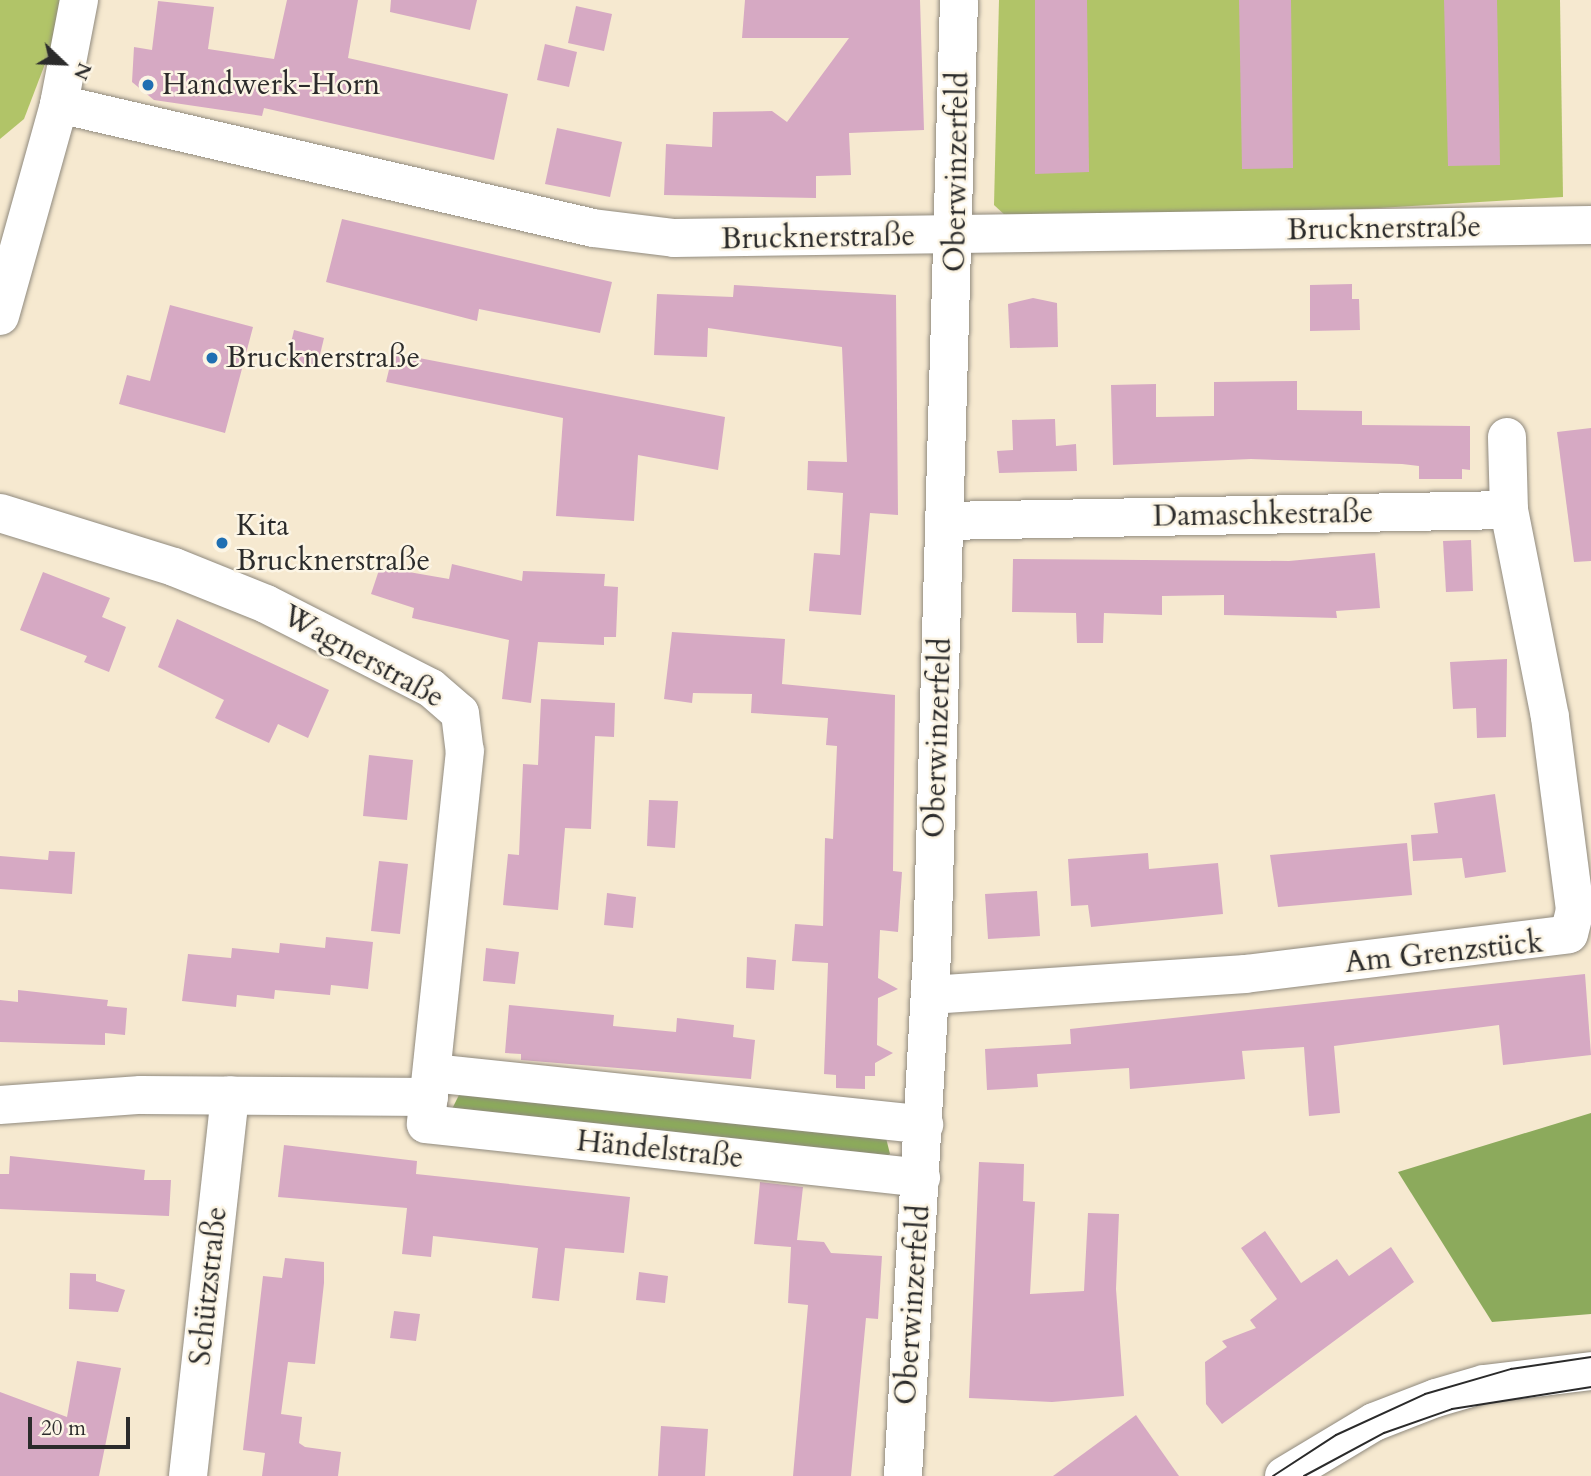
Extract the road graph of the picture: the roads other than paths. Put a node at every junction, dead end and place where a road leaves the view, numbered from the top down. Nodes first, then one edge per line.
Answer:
1 (79, 0) edge
2 (959, 0) edge
3 (59, 104) junction
4 (1591, 225) edge
5 (955, 236) junction
6 (0, 316) edge
7 (1507, 438) dead end
8 (1509, 510) junction
9 (0, 513) edge
10 (945, 521) junction
11 (930, 995) junction
12 (430, 1085) junction
13 (230, 1095) junction
14 (0, 1105) edge
15 (924, 1125) junction
16 (921, 1178) junction
17 (1591, 1371) edge
18 (188, 1476) edge
19 (903, 1476) edge
20 (1284, 1476) edge

1 - 3 street
2 - 5 street, Oberwinzerfeld
3 - 5 street, Brucknerstraße
3 - 6 street
4 - 5 street, Brucknerstraße
5 - 10 street, Oberwinzerfeld
7 - 8 street
8 - 10 street, Damaschkestraße
8 - 11 street, Am Grenzstück
9 - 12 street, Wagnerstraße
10 - 11 street, Oberwinzerfeld
11 - 15 street, Oberwinzerfeld
12 - 13 street, Händelstraße
12 - 15 street, Händelstraße
12 - 16 street, Händelstraße
13 - 14 street, Händelstraße
13 - 18 street, Schützstraße
15 - 16 street, Oberwinzerfeld
16 - 19 street, Oberwinzerfeld
17 - 20 street

